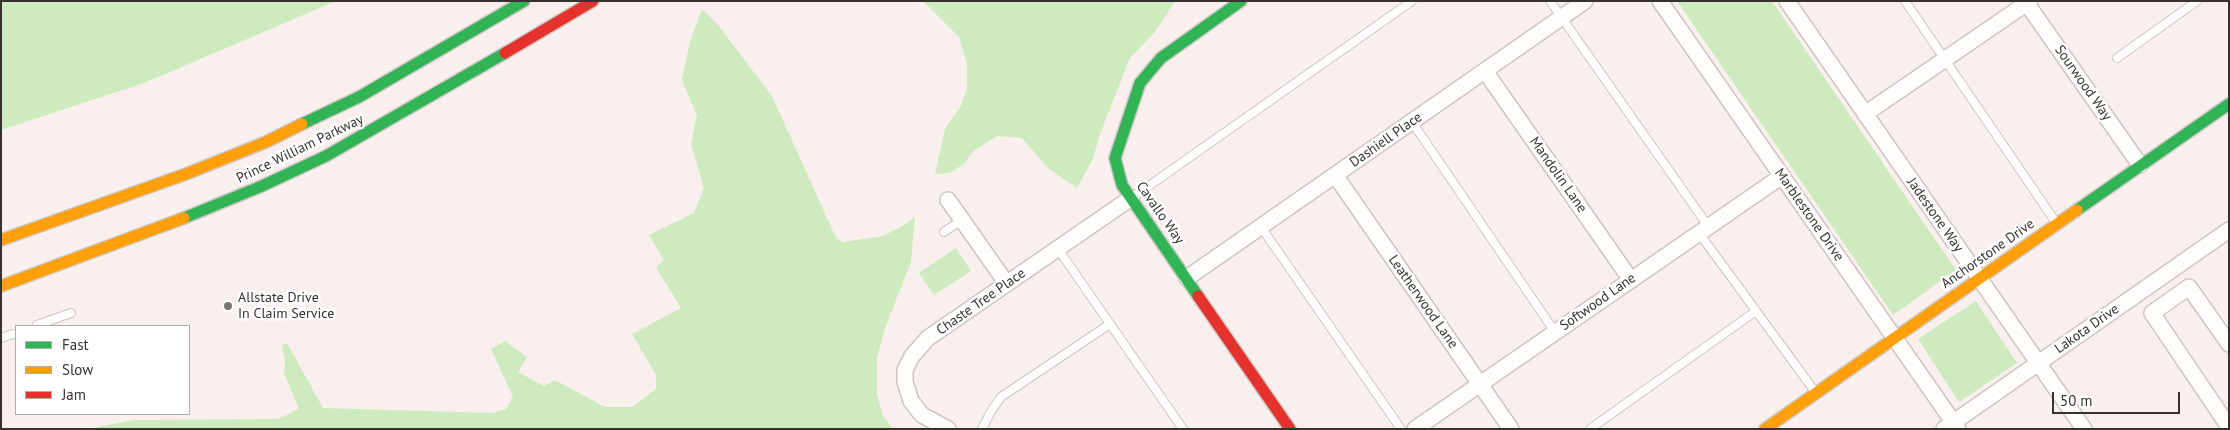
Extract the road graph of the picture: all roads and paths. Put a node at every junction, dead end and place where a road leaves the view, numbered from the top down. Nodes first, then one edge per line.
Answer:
1 (524, 1) edge
2 (594, 1) edge
3 (1241, 1) edge
4 (1412, 1) edge
5 (1550, 1) edge
6 (1585, 1) edge
7 (1660, 1) edge
8 (1787, 1) edge
9 (1905, 1) edge
10 (2197, 1) edge
11 (2027, 2) edge
12 (1562, 17) junction
13 (2117, 58) dead end
14 (1945, 59) junction
15 (1485, 71) junction
16 (2229, 104) edge
17 (1865, 114) junction
18 (1412, 122) junction
19 (2140, 165) junction
20 (1335, 175) junction
21 (1782, 176) junction
22 (1131, 198) junction
23 (948, 200) dead end
24 (962, 220) junction
25 (2056, 224) junction
26 (1261, 227) junction
27 (1704, 230) junction
28 (2229, 230) edge
29 (944, 232) dead end
30 (1, 240) edge
31 (1058, 249) junction
32 (1187, 278) junction
33 (1979, 278) junction
34 (1631, 280) junction
35 (1006, 284) junction
36 (1, 286) edge
37 (1756, 311) junction
38 (72, 313) dead end
39 (1110, 324) junction
40 (37, 325) edge
41 (1555, 332) junction
42 (13, 334) dead end
43 (1, 338) edge
44 (1895, 338) junction
45 (2229, 344) edge
46 (2039, 363) junction
47 (1480, 384) junction
48 (1816, 393) junction
49 (1952, 427) edge
50 (2229, 428) edge
51 (948, 429) edge
52 (982, 429) edge
53 (1183, 429) edge
54 (1290, 429) edge
55 (1401, 429) edge
56 (1415, 429) edge
57 (1511, 429) edge
58 (1590, 429) edge
59 (1765, 429) edge
60 (2084, 429) edge

1 - 30 main road, Prince William Parkway
2 - 36 main road, Prince William Parkway
3 - 22 main road, Cavallo Way
4 - 22 lane
5 - 12 lane
6 - 12 street, Dashiell Place
7 - 21 street, Marblestone Drive
8 - 17 street, Jadestone Way
9 - 14 lane
10 - 13 lane
11 - 14 street
11 - 19 street, Sourwood Way
12 - 15 street, Dashiell Place
12 - 27 lane
14 - 17 street
14 - 25 lane
15 - 18 street, Dashiell Place
15 - 34 street, Mandolin Lane
16 - 19 main road, Anchorstone Drive
17 - 33 street, Jadestone Way
18 - 20 street, Dashiell Place
18 - 41 lane
19 - 25 main road, Anchorstone Drive
20 - 26 street, Dashiell Place
20 - 47 street, Leatherwood Lane
21 - 27 street, Softwood Lane
21 - 44 street, Marblestone Drive
22 - 31 street, Chaste Tree Place
22 - 32 main road, Cavallo Way
23 - 24 street
24 - 29 lane
24 - 35 street
25 - 33 main road, Anchorstone Drive
26 - 32 street, Dashiell Place
26 - 55 lane
27 - 34 street, Softwood Lane
27 - 37 lane
28 - 46 street, Lakota Drive
31 - 35 street, Chaste Tree Place
31 - 39 lane
32 - 54 main road, Cavallo Way
33 - 44 main road, Anchorstone Drive
33 - 46 street, Jadestone Way
34 - 41 street, Softwood Lane
35 - 51 street, Chaste Tree Place
37 - 48 lane
37 - 58 lane
38 - 40 lane
39 - 52 lane
39 - 53 lane
41 - 47 street, Softwood Lane
42 - 43 lane
44 - 48 main road, Anchorstone Drive
44 - 49 street, Marblestone Drive
45 - 50 street
46 - 49 street, Lakota Drive
46 - 60 street, Jadestone Way
47 - 56 street, Softwood Lane
47 - 57 street, Leatherwood Lane
48 - 59 main road, Anchorstone Drive

